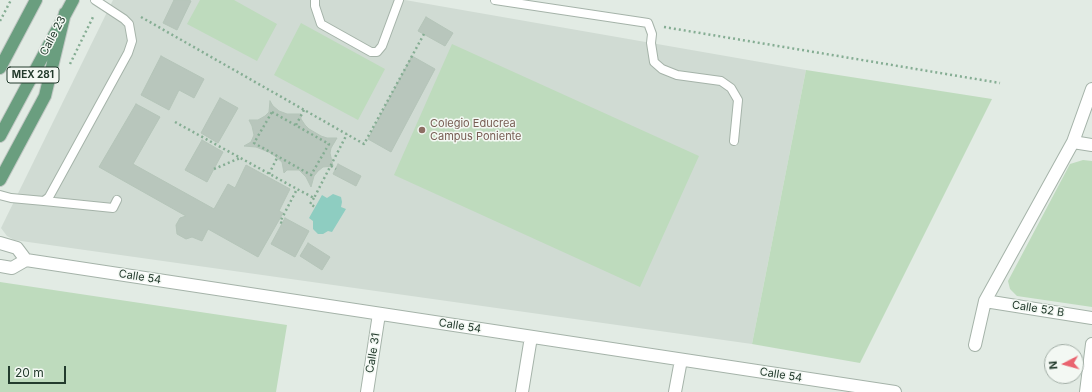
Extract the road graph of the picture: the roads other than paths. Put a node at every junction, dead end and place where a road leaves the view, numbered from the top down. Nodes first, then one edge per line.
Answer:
1 (36, 0) edge
2 (73, 0) edge
3 (95, 0) edge
4 (314, 0) edge
5 (399, 0) edge
6 (495, 0) edge
7 (65, 13) junction
8 (0, 68) edge
9 (1092, 89) edge
10 (0, 136) edge
11 (734, 141) dead end
12 (1073, 142) junction
13 (1092, 145) edge
14 (0, 180) edge
15 (0, 195) edge
16 (117, 200) dead end
17 (44, 201) junction
18 (0, 244) edge
19 (26, 260) junction
20 (0, 266) edge
21 (985, 301) junction
22 (379, 314) junction
23 (1092, 318) edge
24 (531, 337) junction
25 (1092, 344) edge
26 (975, 345) dead end
27 (681, 360) junction
28 (831, 387) edge
29 (367, 392) edge
30 (522, 392) edge
31 (675, 392) edge
32 (894, 392) edge
33 (1086, 392) edge

1 - 8 main road, MEX 281
2 - 7 main road, Calle 23 / MEX 281
3 - 17 lane
4 - 5 lane
6 - 11 lane
7 - 10 main road, Calle 23 / MEX 281
7 - 14 main road
9 - 12 street
12 - 13 street
12 - 21 street
15 - 17 lane
16 - 17 lane
18 - 19 street
19 - 20 street
19 - 22 street, Calle 54
21 - 23 street, Calle 52 B
21 - 26 street
22 - 24 street, Calle 54
22 - 29 street, Calle 31
24 - 27 street, Calle 54
24 - 30 street
25 - 33 street
27 - 28 street, Calle 54
27 - 31 street
28 - 32 street, Calle 54

